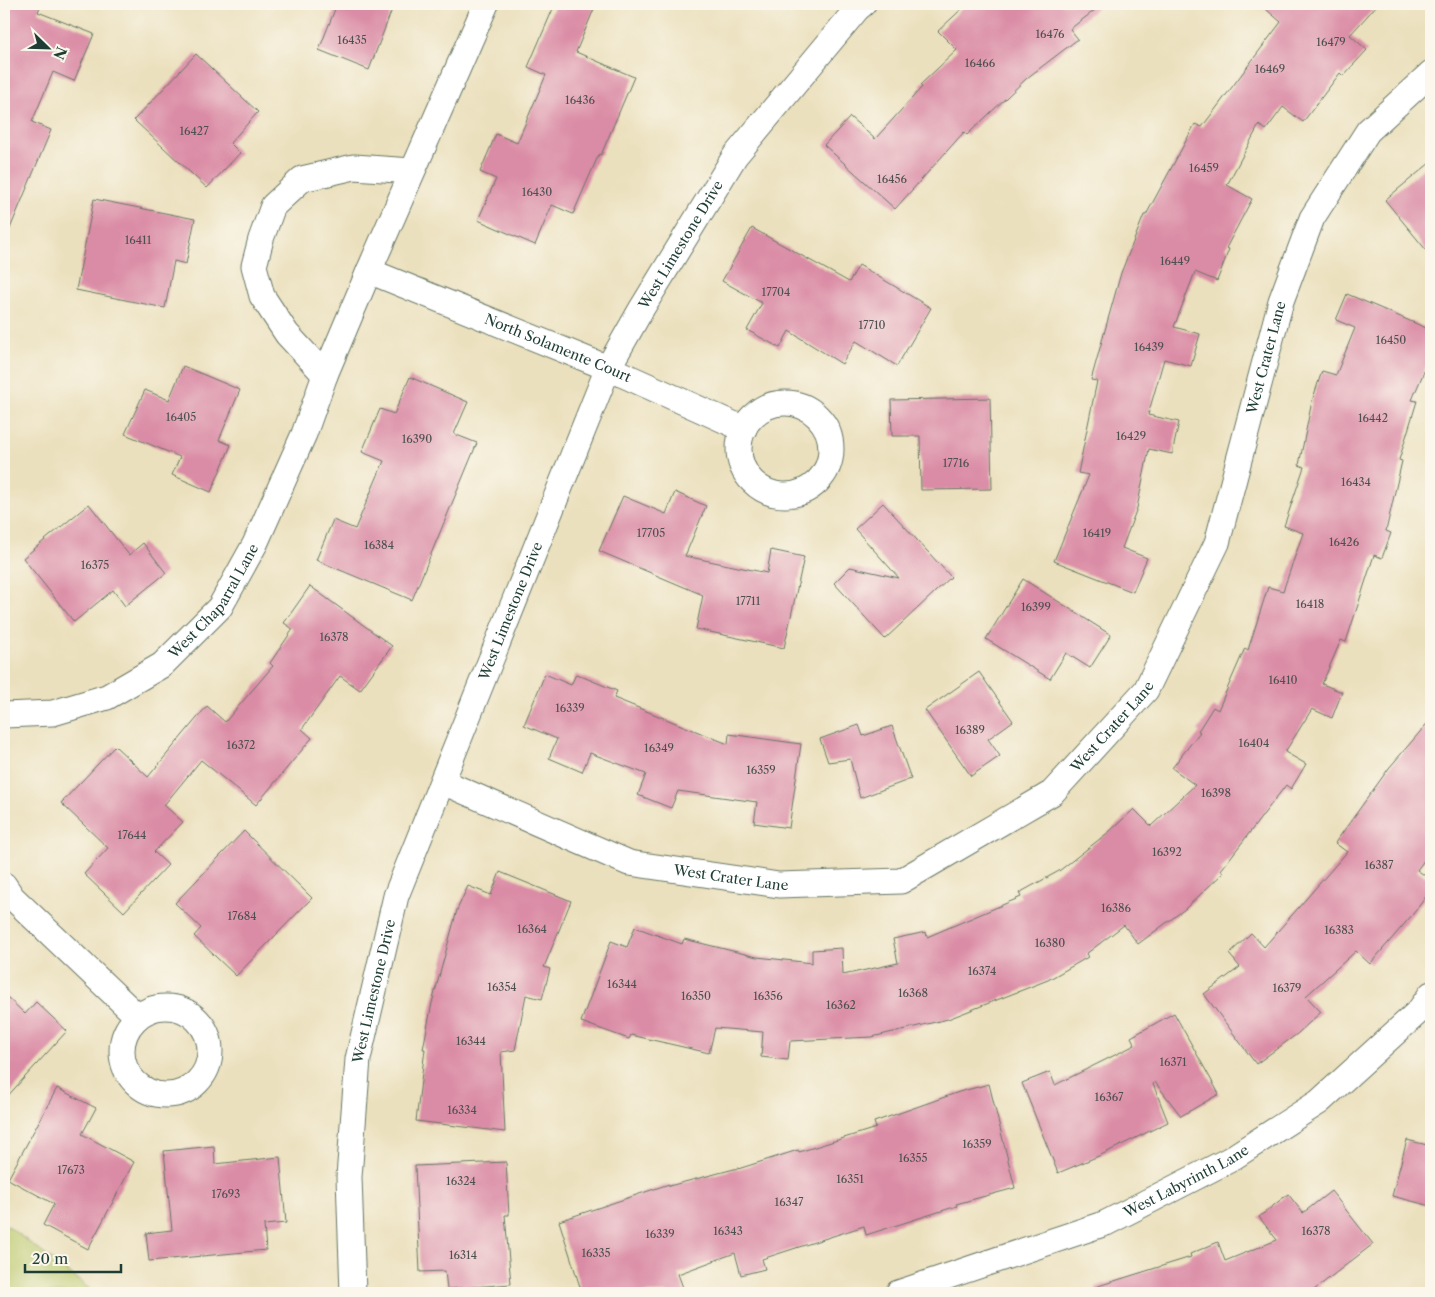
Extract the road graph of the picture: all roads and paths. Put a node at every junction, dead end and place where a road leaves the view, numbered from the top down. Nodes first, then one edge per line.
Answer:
1 (486, 4) edge
2 (863, 4) edge
3 (1431, 73) edge
4 (412, 172) junction
5 (369, 271) junction
6 (608, 368) junction
7 (325, 375) junction
8 (744, 429) dead end
9 (4, 715) edge
10 (443, 782) junction
11 (4, 885) edge
12 (1427, 1008) edge
13 (138, 1017) dead end
14 (353, 1293) edge
15 (898, 1293) edge

1 - 4 street, West Chaparral Lane
2 - 6 street, West Limestone Drive
3 - 10 street, West Crater Lane
4 - 5 street, West Chaparral Lane
4 - 7 street
5 - 6 street, North Solamente Court
5 - 7 street, West Chaparral Lane
6 - 8 street, North Solamente Court
6 - 10 street, West Limestone Drive
7 - 9 street, West Chaparral Lane
10 - 14 street, West Limestone Drive
11 - 13 street
12 - 15 street, West Labyrinth Lane

